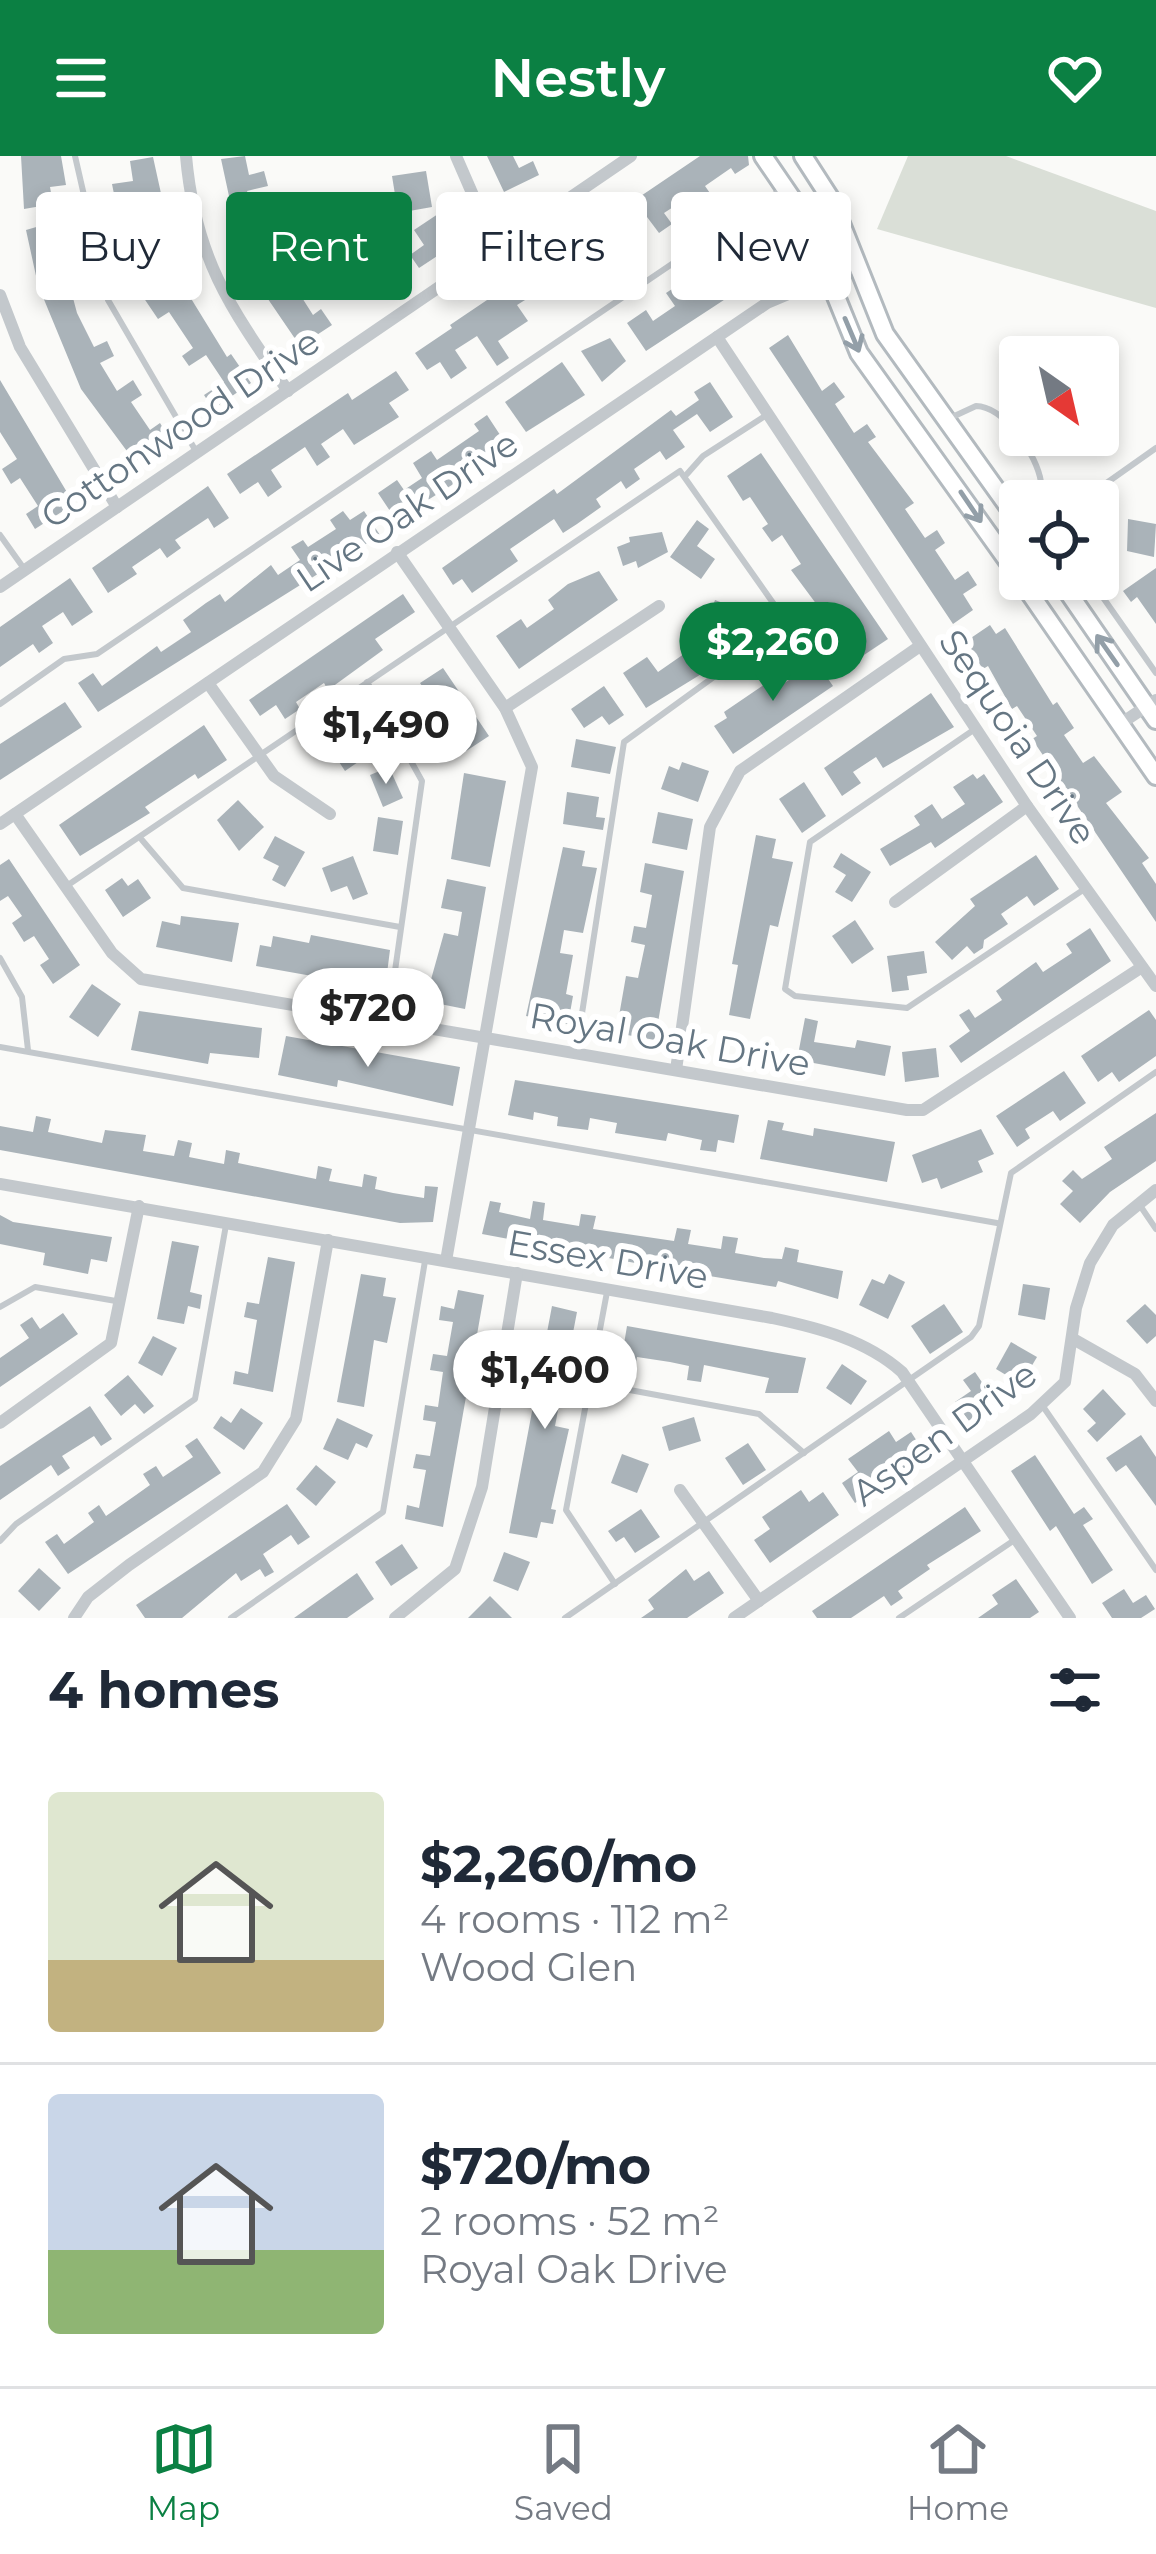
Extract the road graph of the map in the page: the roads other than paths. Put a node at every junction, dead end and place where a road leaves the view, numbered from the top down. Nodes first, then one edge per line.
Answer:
1 (75, 156) edge
2 (186, 156) edge
3 (456, 156) edge
4 (632, 156) edge
5 (763, 156) edge
6 (803, 156) edge
7 (784, 188) junction
8 (472, 192) edge
9 (579, 192) edge
10 (787, 192) edge
11 (857, 266) junction
12 (851, 268) edge
13 (436, 289) edge
14 (0, 295) edge
15 (776, 300) edge
16 (837, 300) edge
17 (718, 337) junction
18 (287, 391) junction
19 (768, 414) junction
20 (948, 418) junction
21 (922, 436) junction
22 (1156, 448) edge
23 (197, 453) junction
24 (687, 474) junction
25 (1041, 480) edge
26 (1111, 480) edge
27 (999, 483) edge
28 (117, 507) junction
29 (0, 535) edge
30 (999, 548) edge
31 (397, 552) junction
32 (25, 570) junction
33 (0, 587) edge
34 (1034, 600) edge
35 (1073, 600) edge
36 (1105, 600) edge
37 (658, 606) dead end
38 (449, 628) junction
39 (920, 646) junction
40 (1156, 673) edge
41 (208, 682) junction
42 (368, 682) junction
43 (0, 704) edge
44 (506, 708) junction
45 (1153, 709) edge
46 (1120, 724) junction
47 (975, 729) junction
48 (259, 755) junction
49 (1156, 776) edge
50 (1027, 806) junction
51 (15, 814) junction
52 (330, 814) dead end
53 (0, 824) edge
54 (141, 839) junction
55 (65, 886) junction
56 (1085, 888) junction
57 (895, 902) dead end
58 (400, 927) junction
59 (0, 958) edge
60 (1142, 967) junction
61 (1156, 986) edge
62 (388, 1020) junction
63 (489, 1037) junction
64 (0, 1047) edge
65 (28, 1051) junction
66 (576, 1053) junction
67 (676, 1070) junction
68 (1156, 1072) edge
69 (471, 1132) junction
70 (0, 1184) edge
71 (1156, 1190) edge
72 (1139, 1204) junction
73 (139, 1206) junction
74 (227, 1222) junction
75 (997, 1223) junction
76 (1156, 1229) edge
77 (328, 1240) junction
78 (425, 1258) junction
79 (446, 1261) junction
80 (517, 1273) junction
81 (608, 1289) junction
82 (120, 1301) junction
83 (0, 1307) edge
84 (1075, 1340) junction
85 (909, 1382) junction
86 (592, 1383) junction
87 (1156, 1401) edge
88 (1041, 1405) junction
89 (0, 1424) edge
90 (804, 1453) junction
91 (964, 1461) junction
92 (680, 1490) dead end
93 (703, 1521) junction
94 (1016, 1539) junction
95 (0, 1541) edge
96 (1156, 1570) edge
97 (615, 1584) junction
98 (759, 1601) junction
99 (74, 1618) edge
100 (232, 1618) edge
101 (394, 1618) edge
102 (565, 1618) edge
103 (734, 1618) edge
104 (898, 1618) edge
105 (1070, 1618) edge

1 - 23 lane
2 - 18 street
3 - 8 street
4 - 9 street, Cottonwood Drive
5 - 7 main road
6 - 11 main road
7 - 10 main road
7 - 43 lane
11 - 12 street, Live Oak Drive
11 - 20 main road
13 - 18 street, Cottonwood Drive
14 - 28 street
15 - 17 street, Live Oak Drive
16 -> 21 main road
17 - 19 street, Sequoia Drive
17 - 31 street, Live Oak Drive
18 - 23 street, Cottonwood Drive
19 - 24 lane
19 - 39 street, Sequoia Drive
20 - 21 main road
20 - 25 lane
20 - 27 main road
21 -> 30 main road
22 - 26 lane
23 - 28 street, Cottonwood Drive
24 - 38 lane
24 - 66 lane
28 - 32 street, Cottonwood Drive
29 - 32 lane
31 - 38 street
31 - 41 street, Live Oak Drive
32 - 33 street, Cottonwood Drive
34 - 46 main road
45 -> 35 main road
36 - 40 lane
37 - 44 street
38 - 42 lane
38 - 44 street
39 - 47 street, Sequoia Drive
39 - 67 street
41 - 48 street
41 - 51 street, Live Oak Drive
42 - 48 lane
42 - 58 lane
44 - 63 street
45 - 46 street
46 - 49 main road
47 - 50 street, Sequoia Drive
47 - 56 lane
48 - 52 street
48 - 54 lane
50 - 56 street, Sequoia Drive
50 - 57 street
51 - 53 street, Live Oak Drive
51 - 55 street, Royal Oak Drive
54 - 55 lane
54 - 58 lane
55 - 62 street, Royal Oak Drive
56 - 60 street, Sequoia Drive
58 - 62 lane
59 - 65 lane
60 - 61 street, Sequoia Drive
60 - 67 street, Royal Oak Drive
62 - 63 street, Royal Oak Drive
63 - 66 street, Royal Oak Drive
63 - 69 street
64 - 65 lane
65 - 69 lane
66 - 67 street, Royal Oak Drive
68 - 75 lane
69 - 75 lane
69 - 79 street
70 - 73 street, Essex Drive
71 - 72 street, Aspen Drive
72 - 76 lane
72 - 84 street, Aspen Drive
73 - 74 street, Essex Drive
73 - 82 street
74 - 77 street, Essex Drive
74 - 95 lane
75 - 85 lane
77 - 78 street, Essex Drive
77 - 99 street
78 - 79 street, Essex Drive
78 - 100 lane
79 - 80 street, Essex Drive
80 - 81 street, Essex Drive
80 - 101 street
81 - 85 street, Essex Drive
81 - 86 lane
82 - 83 lane
82 - 89 street
84 - 87 street
84 - 88 street, Aspen Drive
85 - 90 lane
85 - 91 street, Essex Drive
86 - 90 lane
86 - 97 lane
88 - 91 street, Aspen Drive
88 - 96 lane
90 - 93 lane
91 - 94 street, Essex Drive
91 - 98 street, Aspen Drive
92 - 93 street
93 - 97 lane
93 - 98 street
94 - 104 lane
94 - 105 street, Essex Drive
97 - 102 lane
98 - 103 street, Aspen Drive

